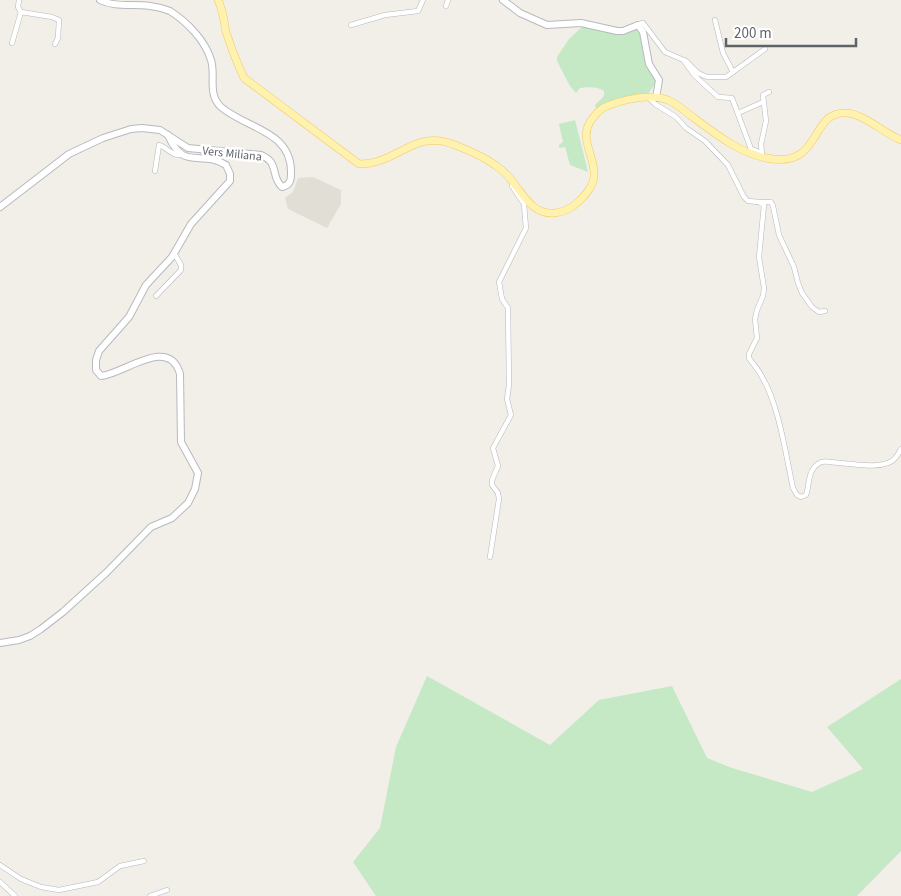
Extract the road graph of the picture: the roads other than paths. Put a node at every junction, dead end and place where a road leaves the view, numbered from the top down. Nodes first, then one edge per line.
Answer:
1 (19, 0) edge
2 (100, 0) edge
3 (218, 0) edge
4 (423, 0) edge
5 (448, 0) edge
6 (503, 0) edge
7 (446, 6) dead end
8 (21, 12) junction
9 (715, 20) dead end
10 (351, 25) dead end
11 (635, 25) junction
12 (12, 43) dead end
13 (55, 44) dead end
14 (764, 49) dead end
15 (683, 60) junction
16 (733, 72) junction
17 (769, 92) dead end
18 (653, 98) junction
19 (763, 102) junction
20 (738, 113) junction
21 (168, 135) junction
22 (901, 140) edge
23 (181, 155) junction
24 (764, 156) junction
25 (155, 171) dead end
26 (508, 176) junction
27 (759, 202) junction
28 (0, 207) edge
29 (174, 253) junction
30 (156, 296) dead end
31 (825, 311) dead end
32 (901, 449) edge
33 (490, 557) dead end
34 (0, 643) edge
35 (144, 861) dead end
36 (0, 865) edge
37 (0, 882) edge
38 (167, 890) dead end
39 (15, 896) edge
40 (150, 896) edge

1 - 8 street
2 - 21 street, Vers Miliana
3 - 26 main road
4 - 10 street
5 - 7 street
6 - 11 street
8 - 12 street
8 - 13 street
9 - 16 street
11 - 15 street
11 - 18 street
14 - 16 street
15 - 16 street
15 - 20 street
17 - 19 street
18 - 24 main road
18 - 26 main road
18 - 27 street
19 - 20 street
19 - 24 street
20 - 24 street
21 - 23 street
21 - 28 street, Vers Miliana
22 - 24 main road
23 - 25 street
23 - 29 street
26 - 33 street
27 - 31 street
27 - 32 street
29 - 30 street
29 - 34 street
35 - 36 street
37 - 39 street
38 - 40 street

